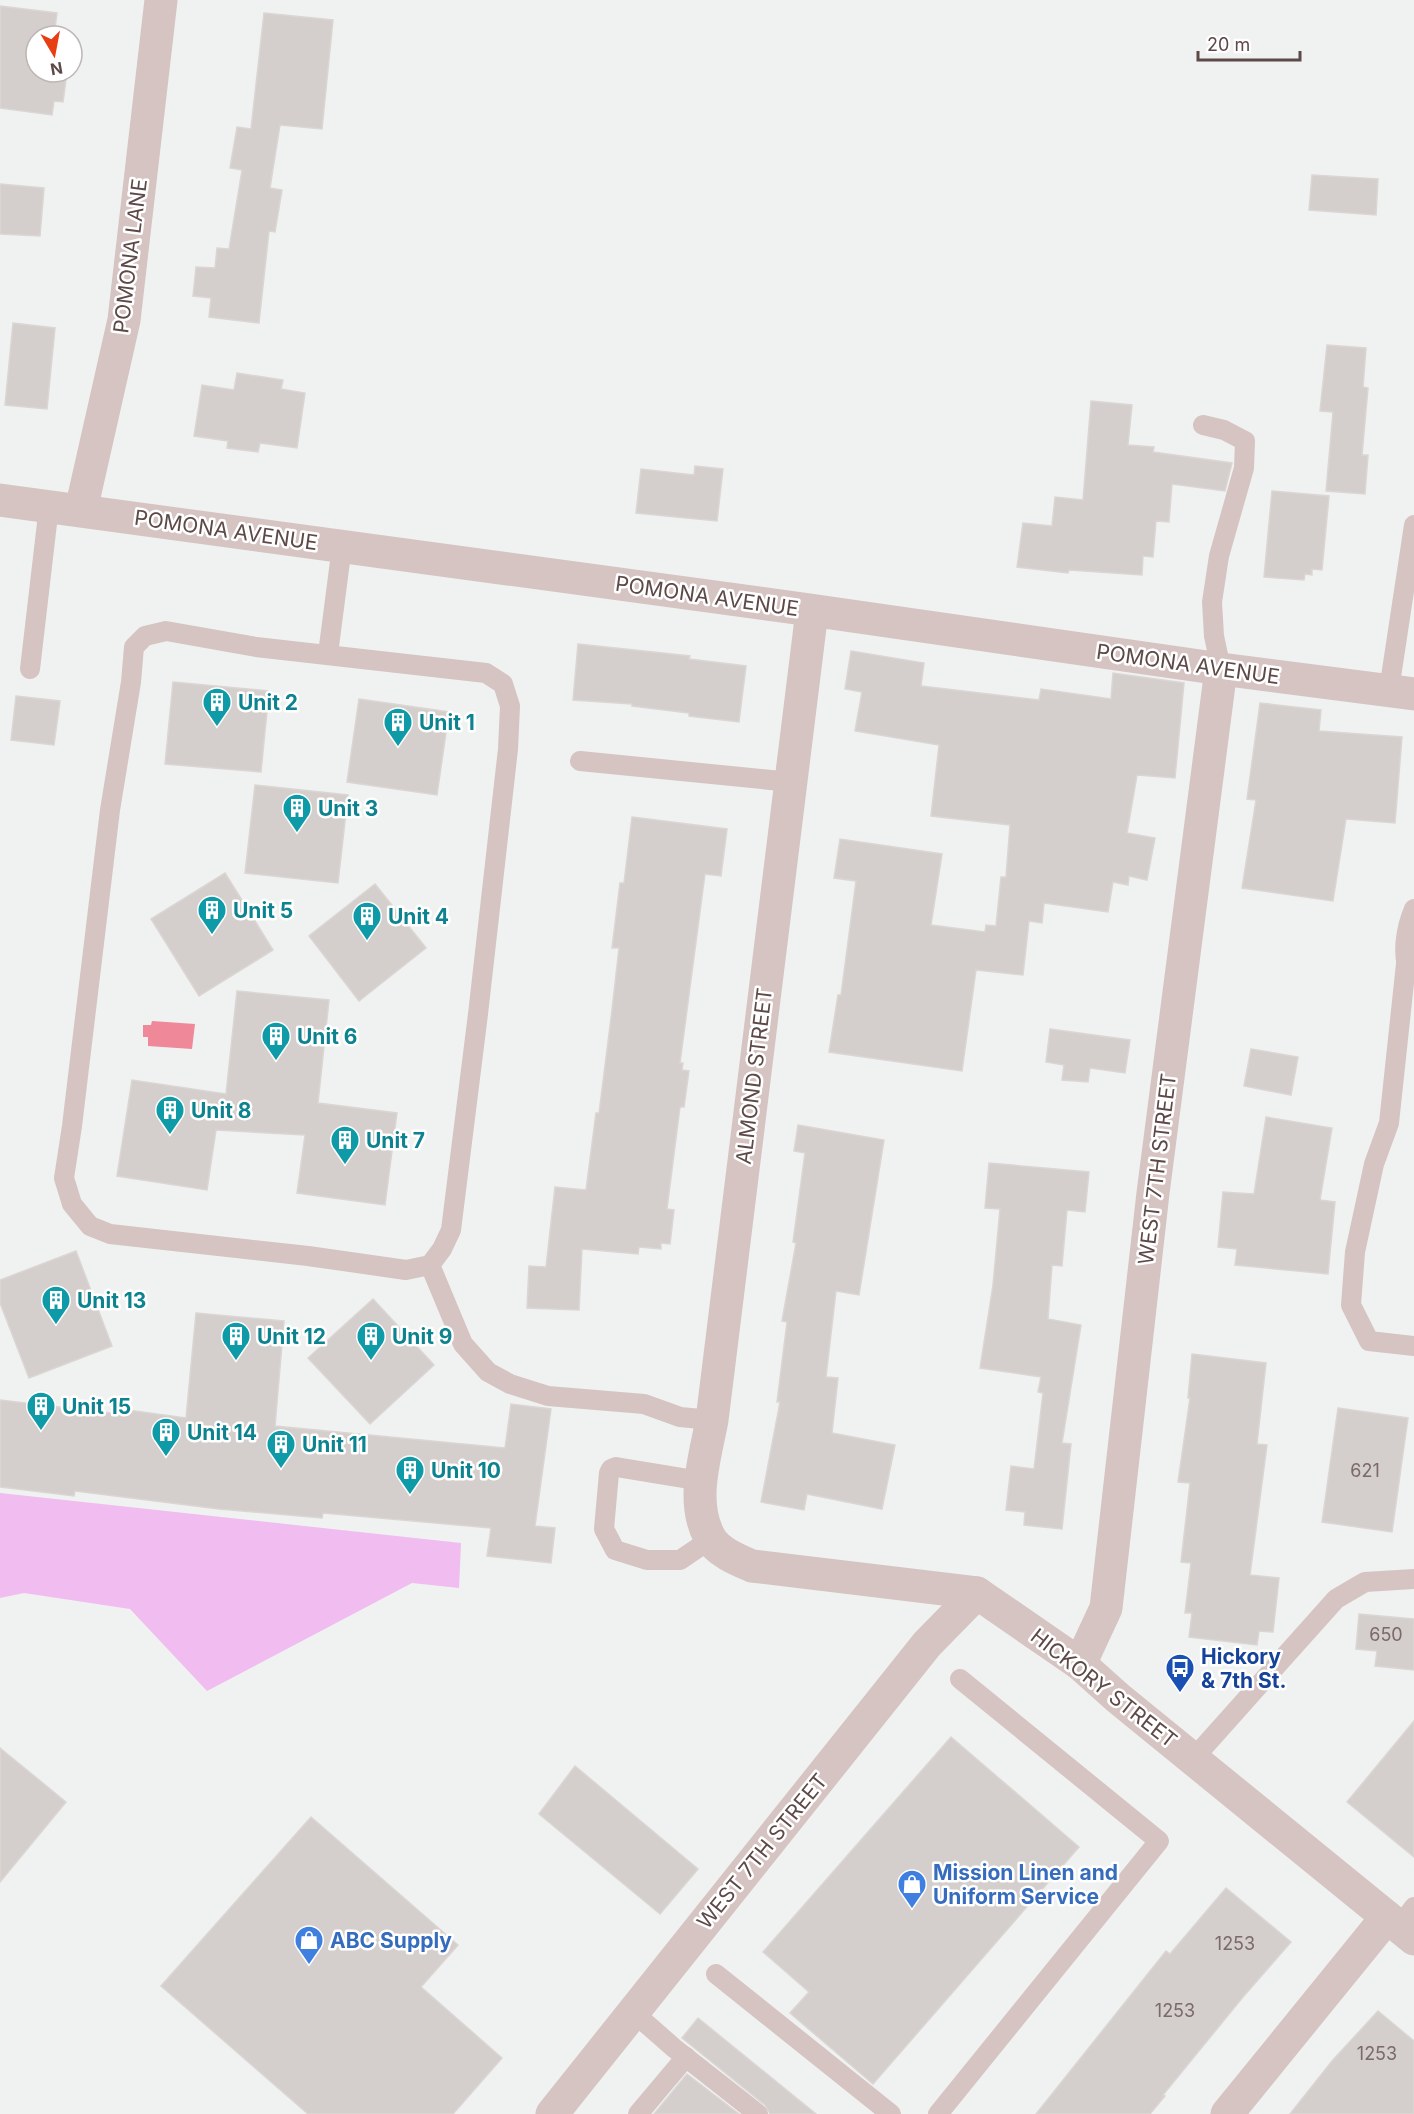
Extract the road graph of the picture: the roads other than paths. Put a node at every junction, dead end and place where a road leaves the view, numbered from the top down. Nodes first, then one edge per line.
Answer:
1 (161, 0) edge
2 (1203, 425) dead end
3 (0, 500) edge
4 (49, 506) junction
5 (81, 510) junction
6 (1414, 525) edge
7 (342, 546) junction
8 (812, 611) junction
9 (328, 654) junction
10 (30, 669) dead end
11 (1221, 669) junction
12 (1401, 692) edge
13 (580, 761) dead end
14 (790, 782) junction
15 (1414, 909) edge
16 (1410, 973) edge
17 (430, 1265) junction
18 (1414, 1346) edge
19 (712, 1420) junction
20 (701, 1481) junction
21 (711, 1539) junction
22 (1414, 1579) edge
23 (977, 1593) junction
24 (1080, 1664) junction
25 (960, 1679) dead end
26 (1193, 1759) junction
27 (1404, 1923) edge
28 (716, 1974) dead end
29 (633, 2012) junction
30 (686, 2057) junction
31 (552, 2114) edge
32 (638, 2114) edge
33 (758, 2114) edge
34 (891, 2114) edge
35 (938, 2114) edge
36 (1227, 2114) edge

1 - 5 street, POMONA LANE
2 - 11 lane
3 - 4 street, POMONA AVENUE
4 - 5 street, POMONA AVENUE
4 - 10 lane
5 - 7 street, POMONA AVENUE
6 - 12 lane
7 - 8 street, POMONA AVENUE
7 - 9 lane
8 - 11 street, POMONA AVENUE
8 - 14 street, ALMOND STREET
9 - 17 lane
9 - 17 lane
11 - 12 street, POMONA AVENUE
11 - 24 street, WEST 7TH STREET
13 - 14 lane
14 - 19 street, ALMOND STREET
15 - 16 lane
16 - 18 lane
17 - 19 lane
19 - 20 street, ALMOND STREET
20 - 21 street, ALMOND STREET
20 - 21 lane
21 - 23 street, HICKORY STREET
22 - 26 lane
23 - 24 street, HICKORY STREET
23 - 29 street, WEST 7TH STREET
24 - 26 street, HICKORY STREET
25 - 35 lane
26 - 27 street, HICKORY STREET
27 - 36 street
28 - 34 lane
29 - 30 lane
29 - 31 street, WEST 7TH STREET
30 - 32 lane
30 - 33 lane

